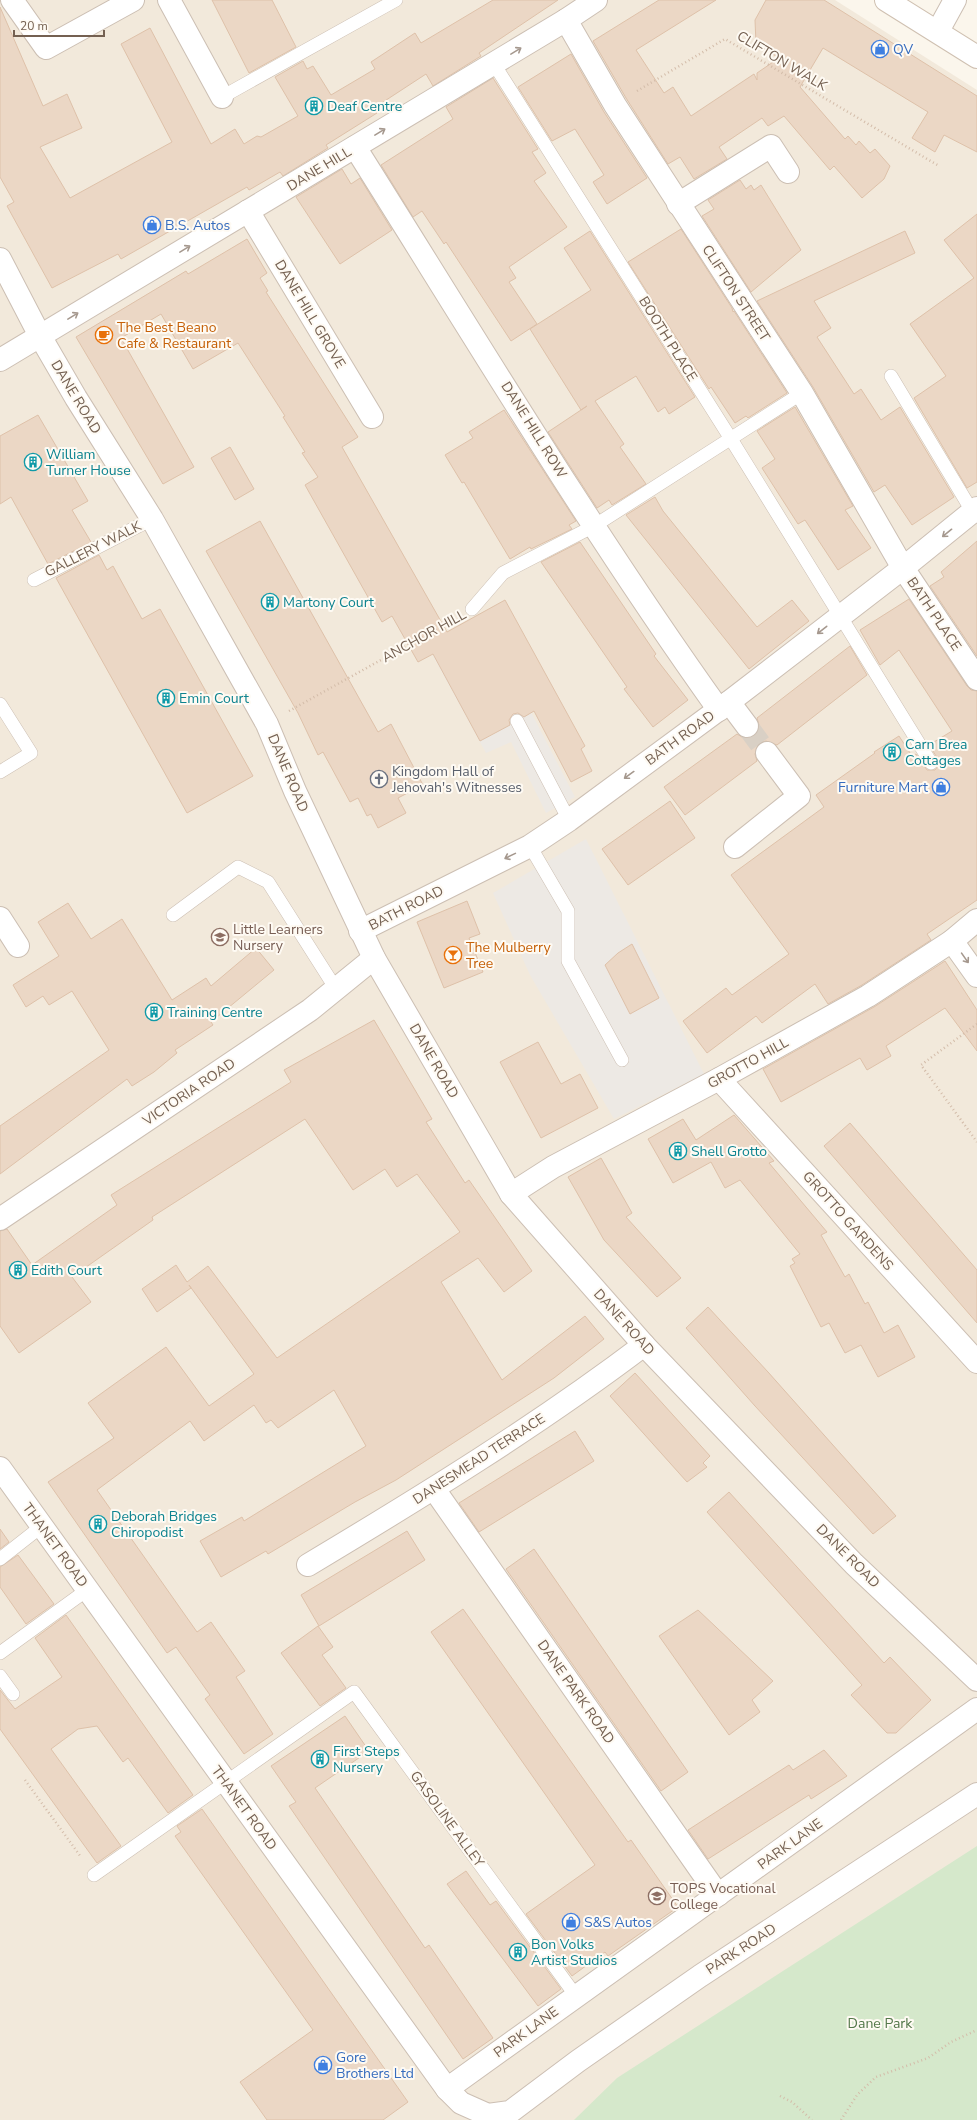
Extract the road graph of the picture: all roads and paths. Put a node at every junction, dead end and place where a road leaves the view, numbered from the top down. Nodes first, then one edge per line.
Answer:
1 (12, 0) edge
2 (133, 0) edge
3 (169, 0) edge
4 (396, 0) edge
5 (596, 0) edge
6 (886, 0) edge
7 (955, 0) edge
8 (566, 20) junction
9 (938, 31) junction
10 (977, 57) edge
11 (494, 64) junction
12 (222, 97) joint
13 (615, 105) junction
14 (355, 147) junction
15 (939, 166) dead end
16 (788, 172) dead end
17 (678, 204) junction
18 (248, 211) junction
19 (0, 259) edge
20 (40, 336) junction
21 (0, 360) edge
22 (890, 376) dead end
23 (802, 393) junction
24 (372, 417) dead end
25 (730, 439) junction
26 (975, 513) edge
27 (152, 519) junction
28 (594, 526) junction
29 (903, 568) junction
30 (34, 580) dead end
31 (472, 609) joint
32 (840, 616) junction
33 (977, 679) edge
34 (0, 704) edge
35 (724, 706) junction
36 (517, 721) dead end
37 (267, 724) junction
38 (747, 726) tunnel mouth
39 (767, 753) tunnel mouth
40 (931, 763) dead end
41 (0, 772) edge
42 (569, 820) junction
43 (530, 846) junction
44 (736, 848) dead end
45 (173, 915) dead end
46 (0, 918) edge
47 (977, 920) edge
48 (360, 931) junction
49 (952, 941) junction
50 (18, 946) dead end
51 (374, 958) junction
52 (977, 976) edge
53 (336, 989) junction
54 (977, 1024) edge
55 (622, 1060) dead end
56 (719, 1079) junction
57 (977, 1142) edge
58 (511, 1194) junction
59 (0, 1219) edge
60 (644, 1345) junction
61 (977, 1362) edge
62 (0, 1468) edge
63 (434, 1489) junction
64 (42, 1526) junction
65 (0, 1559) edge
66 (308, 1565) dead end
67 (87, 1590) junction
68 (0, 1653) edge
69 (0, 1676) edge
70 (977, 1680) edge
71 (13, 1694) dead end
72 (977, 1710) edge
73 (25, 1780) dead end
74 (225, 1782) junction
75 (977, 1794) edge
76 (94, 1875) joint
77 (718, 1895) junction
78 (576, 1996) junction
79 (977, 2030) edge
80 (780, 2096) dead end
81 (457, 2104) edge
82 (510, 2116) edge
83 (812, 2120) edge
84 (841, 2120) edge

1 - 2 street
3 - 12 street
4 - 12 lane
5 - 8 street, DANE HILL
6 - 9 street
7 - 9 street
11 -> 8 street, DANE HILL
8 - 13 street, CLIFTON STREET
9 - 10 street
14 -> 11 street, DANE HILL
11 - 25 lane, BOOTH PLACE
13 - 15 path, CLIFTON WALK
13 - 17 street, CLIFTON STREET
14 - 18 street, DANE HILL
14 - 28 street, DANE HILL ROW
16 - 17 street
17 - 23 street, CLIFTON STREET
20 -> 18 street, DANE HILL
18 - 24 street, DANE HILL GROVE
19 - 20 street, DANE ROAD
20 - 21 street, DANE HILL
20 - 27 street, DANE ROAD
22 - 26 lane
23 - 25 lane, ANCHOR HILL
23 - 29 street, CLIFTON STREET
25 - 28 lane, ANCHOR HILL
25 - 32 lane, BOOTH PLACE
26 -> 29 street, BATH ROAD
27 - 30 lane, GALLERY WALK
27 - 37 street, DANE ROAD
28 - 31 lane, ANCHOR HILL
28 - 35 street, DANE HILL ROW
29 - 32 street, BATH ROAD
29 - 33 street, BATH PLACE
31 - 37 path, ANCHOR HILL
32 -> 35 street, BATH ROAD
32 - 40 lane, BOOTH PLACE
34 - 41 lane
35 - 38 street, DANE HILL ROW
35 -> 42 street, BATH ROAD
36 - 42 lane
37 - 48 street, DANE ROAD
39 - 44 street
42 - 43 street, BATH ROAD
43 -> 48 street, BATH ROAD
43 - 55 lane
45 - 53 lane
46 - 50 street
47 - 49 street, GROTTO HILL
48 - 51 street, DANE ROAD
49 -> 52 street
49 - 56 street, GROTTO HILL
51 - 53 street, VICTORIA ROAD
51 - 58 street, DANE ROAD
53 - 59 street, VICTORIA ROAD
54 - 57 path
56 - 58 street, GROTTO HILL
56 - 61 street, GROTTO GARDENS
58 - 60 street, DANE ROAD
60 - 63 street, DANESMEAD TERRACE
60 - 70 street, DANE ROAD
62 - 64 street, THANET ROAD
63 - 66 street, DANESMEAD TERRACE
63 - 77 street, DANE PARK ROAD
64 - 65 lane
64 - 67 street, THANET ROAD
67 - 68 lane
67 - 74 street, THANET ROAD
69 - 71 lane
72 - 77 street, PARK LANE
73 - 76 path
74 - 76 lane
74 - 78 lane, GASOLINE ALLEY
74 - 81 street, THANET ROAD
75 - 82 street, PARK ROAD
77 - 78 street, PARK LANE
78 - 81 street, PARK LANE
79 - 84 path
80 - 83 path
81 - 82 street

